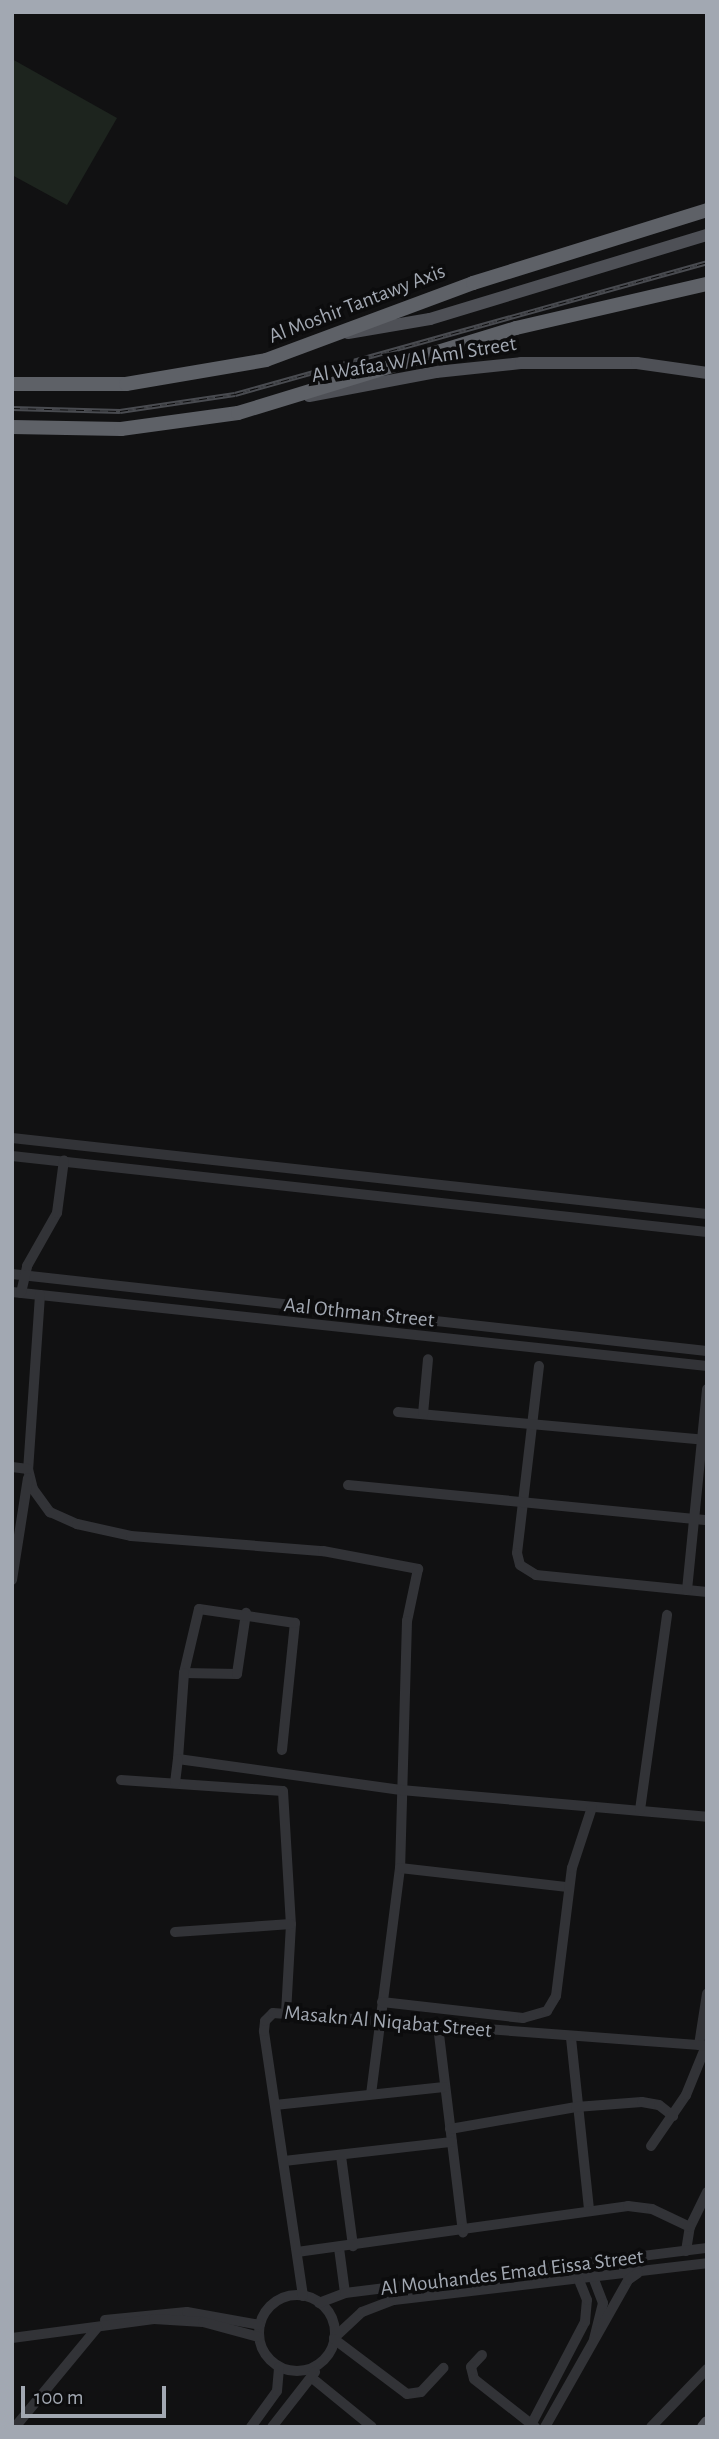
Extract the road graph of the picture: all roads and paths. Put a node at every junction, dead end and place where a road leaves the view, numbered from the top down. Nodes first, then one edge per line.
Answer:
1 (707, 210) edge
2 (707, 235) edge
3 (707, 284) edge
4 (348, 333) junction
5 (707, 373) edge
6 (12, 384) edge
7 (295, 398) junction
8 (12, 427) edge
9 (12, 1138) edge
10 (12, 1156) edge
11 (64, 1160) junction
12 (255, 1163) junction
13 (253, 1181) junction
14 (707, 1214) edge
15 (707, 1232) edge
16 (12, 1274) edge
17 (24, 1276) junction
18 (17, 1293) edge
19 (40, 1295) junction
20 (707, 1351) edge
21 (428, 1359) dead end
22 (540, 1366) dead end
23 (707, 1366) edge
24 (707, 1389) edge
25 (398, 1412) dead end
26 (423, 1414) junction
27 (534, 1423) junction
28 (704, 1440) edge
29 (12, 1467) edge
30 (28, 1472) junction
31 (348, 1485) dead end
32 (524, 1503) junction
33 (694, 1518) junction
34 (707, 1520) edge
35 (12, 1580) edge
36 (687, 1590) junction
37 (707, 1592) edge
38 (246, 1613) junction
39 (667, 1615) dead end
40 (184, 1673) junction
41 (282, 1750) dead end
42 (178, 1759) junction
43 (121, 1780) dead end
44 (176, 1783) junction
45 (401, 1790) junction
46 (592, 1807) junction
47 (640, 1810) junction
48 (707, 1817) edge
49 (400, 1868) junction
50 (568, 1887) junction
51 (291, 1924) junction
52 (176, 1932) dead end
53 (707, 1994) edge
54 (382, 2002) junction
55 (286, 2013) junction
56 (380, 2020) junction
57 (438, 2026) junction
58 (571, 2038) junction
59 (704, 2046) edge
60 (444, 2087) junction
61 (371, 2094) junction
62 (275, 2105) junction
63 (576, 2107) junction
64 (673, 2116) junction
65 (450, 2129) junction
66 (452, 2142) junction
67 (651, 2146) dead end
68 (341, 2156) junction
69 (284, 2161) junction
70 (707, 2192) edge
71 (589, 2210) junction
72 (690, 2227) junction
73 (463, 2232) junction
74 (353, 2246) junction
75 (339, 2248) junction
76 (707, 2248) edge
77 (686, 2251) junction
78 (297, 2252) junction
79 (707, 2263) edge
80 (642, 2271) junction
81 (593, 2277) junction
82 (579, 2280) junction
83 (345, 2293) junction
84 (303, 2296) junction
85 (319, 2303) junction
86 (260, 2325) junction
87 (97, 2328) junction
88 (12, 2332) edge
89 (259, 2337) junction
90 (12, 2338) edge
91 (334, 2338) junction
92 (594, 2340) junction
93 (482, 2355) dead end
94 (316, 2366) junction
95 (279, 2367) junction
96 (443, 2368) dead end
97 (707, 2369) edge
98 (312, 2378) junction
99 (707, 2422) edge
100 (371, 2426) edge
101 (532, 2426) edge
102 (16, 2427) edge
103 (251, 2427) edge
104 (272, 2427) edge
105 (545, 2427) edge
106 (651, 2427) edge
107 (703, 2427) edge

1 - 4 highway, Al Moshir Tantawy Axis
2 - 4 main road, Al Wafaa W Al Aml Street
3 - 7 highway
4 - 6 highway, Al Moshir Tantawy Axis
5 - 7 main road, Al Wafaa W Al Aml Street
7 - 8 highway
9 - 12 street
10 - 11 street
11 - 13 street
11 - 17 street
12 - 13 street
12 - 14 street
13 - 15 street
16 - 17 street, Aal Othman Street
17 - 18 street
17 - 20 street, Aal Othman Street
18 - 19 street, Aal Othman Street
19 - 23 street, Aal Othman Street
19 - 30 street
21 - 26 street
22 - 27 street
24 - 28 street
25 - 26 street
26 - 27 street
27 - 28 street
27 - 32 street
28 - 33 street
29 - 30 street
30 - 35 street
30 - 45 street
31 - 32 street
32 - 33 street
32 - 36 street
33 - 34 street
33 - 36 street
36 - 37 street
38 - 40 street
38 - 40 street
38 - 41 street
39 - 47 street
40 - 42 street
42 - 44 street
42 - 45 street
43 - 44 street
44 - 51 street
45 - 46 street
45 - 49 street
46 - 47 street
46 - 50 street
47 - 48 street
49 - 50 street
49 - 54 street
50 - 54 street
51 - 52 street
51 - 55 street
53 - 59 street
54 - 56 street
55 - 56 street, Masakn Al Niqabat Street
55 - 62 street, Masakn Al Niqabat Street
56 - 57 street, Masakn Al Niqabat Street
56 - 61 street
57 - 58 street, Masakn Al Niqabat Street
57 - 60 street
58 - 59 street, Masakn Al Niqabat Street
58 - 63 street
59 - 64 street
60 - 61 street
60 - 65 street
61 - 62 street
62 - 69 street, Masakn Al Niqabat Street
63 - 64 street
63 - 65 street
63 - 71 street
64 - 67 street
65 - 66 street
66 - 68 street
66 - 73 street
68 - 69 street
68 - 74 street
69 - 78 street, Masakn Al Niqabat Street
70 - 72 street
71 - 72 street
71 - 73 street
72 - 77 street
73 - 74 street
74 - 75 street
75 - 78 street
75 - 83 street
76 - 77 street, Al Mouhandes Emad Eissa Street
77 - 83 street, Al Mouhandes Emad Eissa Street
78 - 84 street, Masakn Al Niqabat Street
79 - 80 street, Al Mouhandes Emad Eissa Street
80 - 81 street, Al Mouhandes Emad Eissa Street
80 - 92 street
81 - 82 street, Al Mouhandes Emad Eissa Street
81 - 92 street
82 - 91 street, Al Mouhandes Emad Eissa Street
82 - 101 street
83 - 85 street, Al Mouhandes Emad Eissa Street
84 - 85 street
84 - 86 street
85 - 91 street
86 - 88 street
86 - 89 street
87 - 89 street
87 - 90 street
87 - 102 street
89 - 95 street
91 - 94 street
91 - 96 street
92 - 105 street
93 - 101 street
94 - 95 street
94 - 98 street
95 - 103 street
97 - 106 street
98 - 100 street
98 - 104 street
99 - 107 main road

